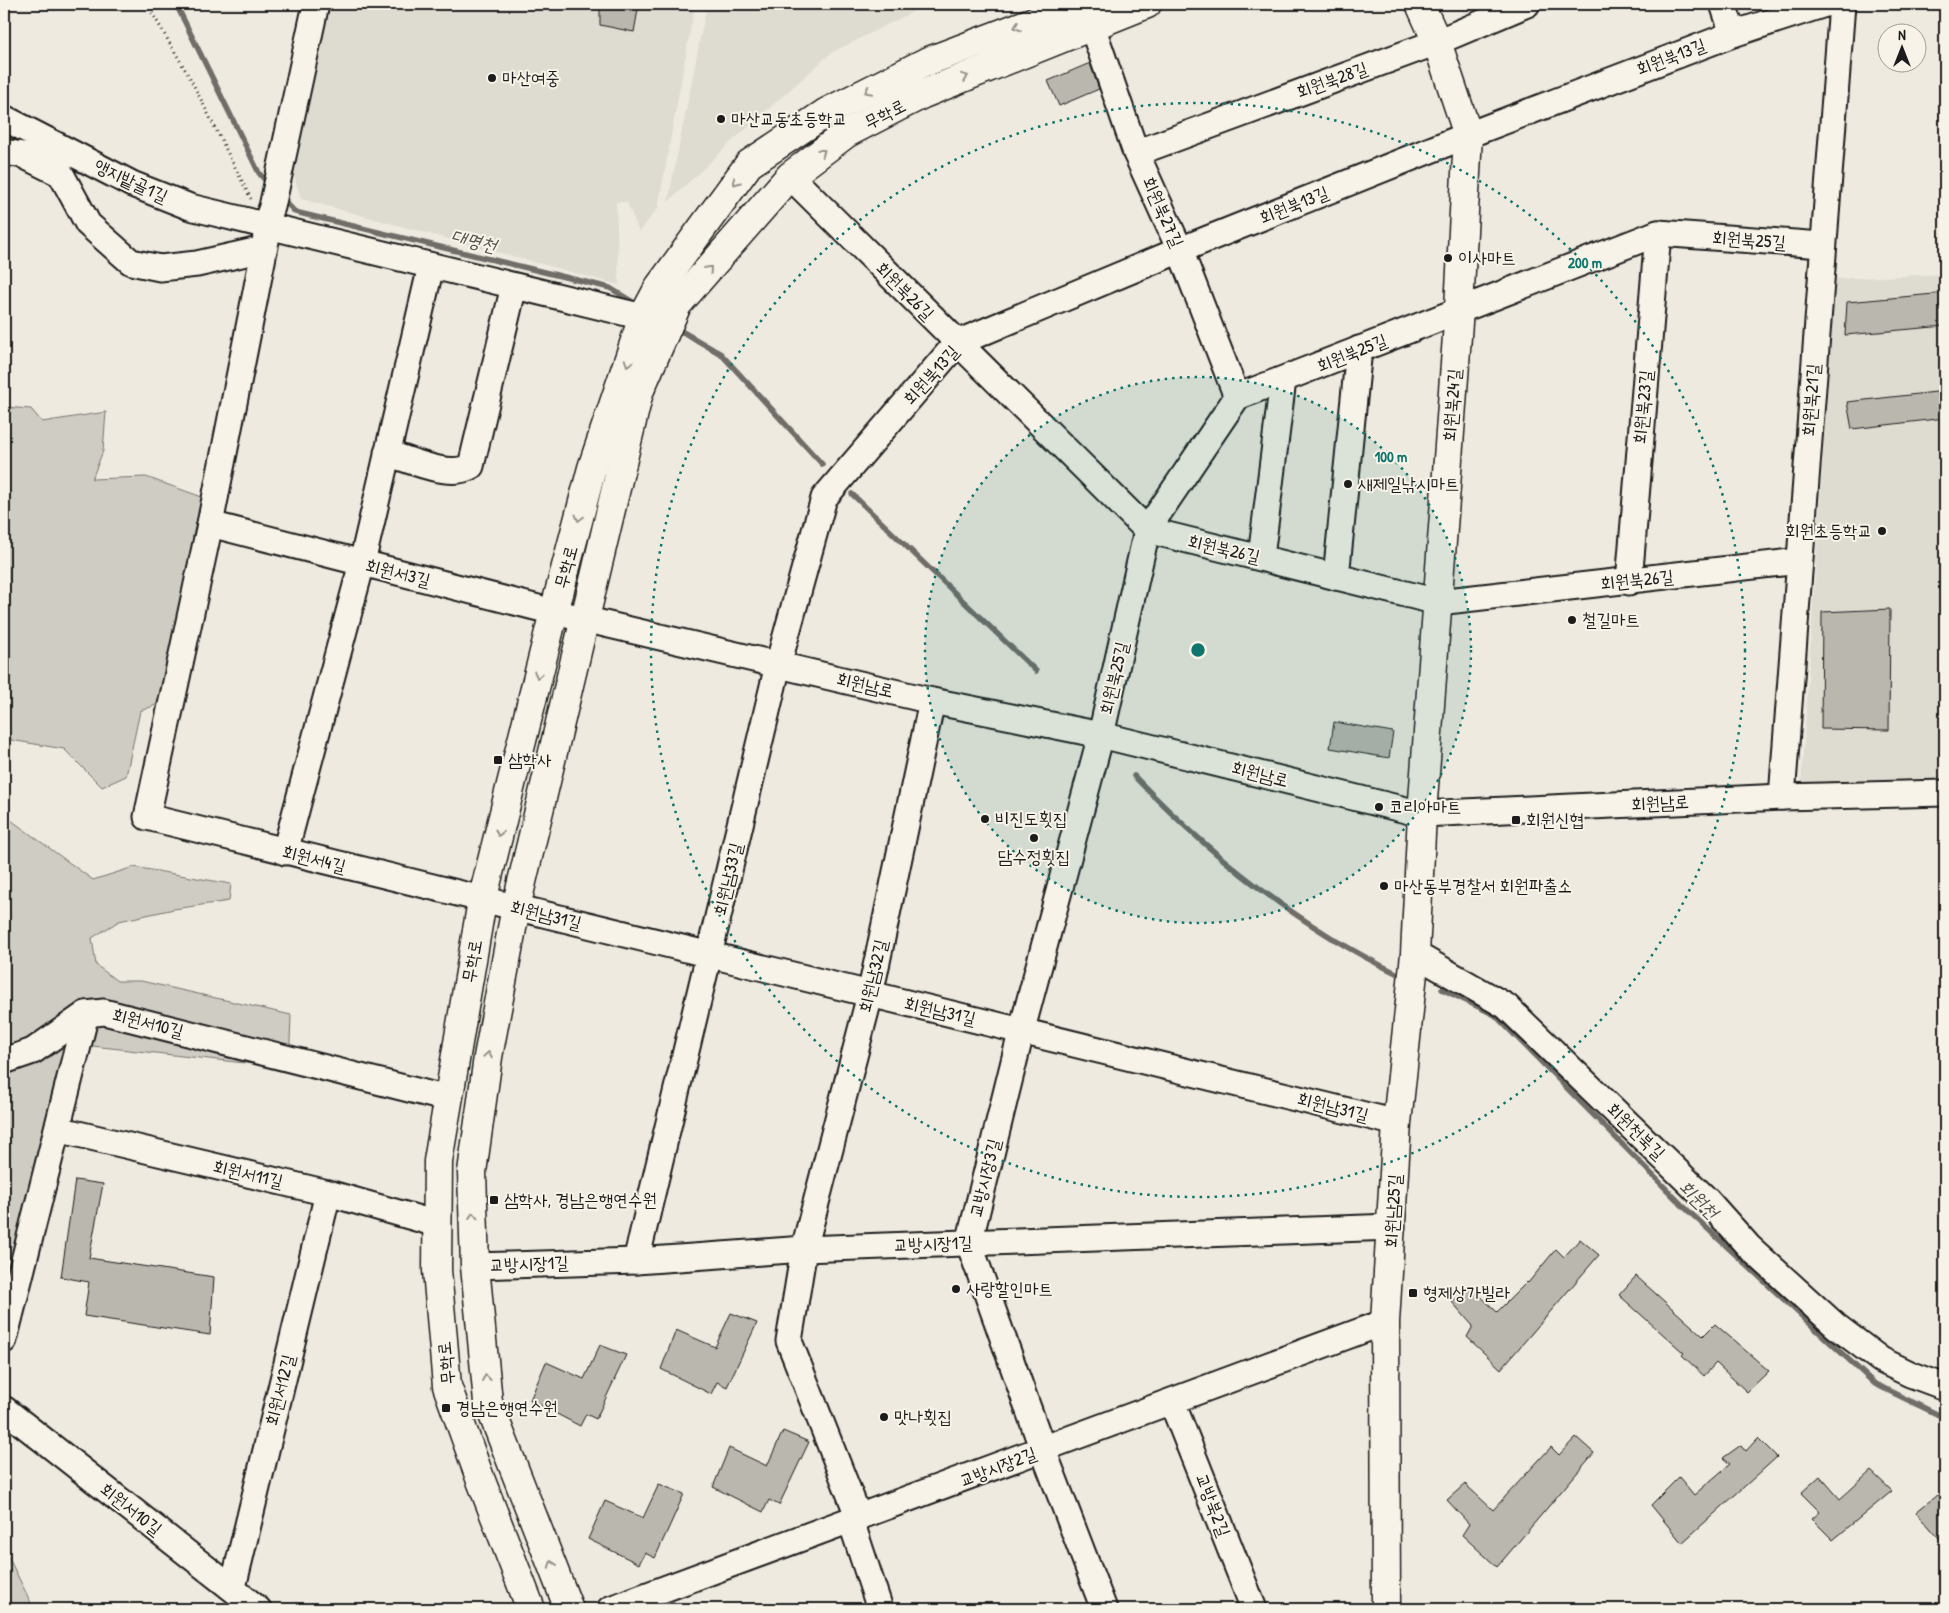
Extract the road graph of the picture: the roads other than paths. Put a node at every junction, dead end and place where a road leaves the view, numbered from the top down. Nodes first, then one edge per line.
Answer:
1 (316, 4) edge
2 (1148, 4) edge
3 (1420, 4) edge
4 (1527, 4) edge
5 (1723, 4) edge
6 (1825, 4) edge
7 (1842, 4) edge
8 (1082, 9) edge
9 (1733, 34) junction
10 (1437, 42) junction
11 (5, 124) edge
12 (1468, 135) junction
13 (4, 152) edge
14 (1136, 154) junction
15 (790, 176) junction
16 (267, 228) junction
17 (1658, 233) junction
18 (1822, 245) junction
19 (1180, 250) junction
20 (431, 266) junction
21 (514, 286) junction
22 (662, 309) junction
23 (1459, 309) junction
24 (957, 343) junction
25 (1359, 349) junction
26 (1283, 380) junction
27 (1237, 397) junction
28 (387, 454) junction
29 (824, 498) joint
30 (210, 524) junction
31 (1147, 530) junction
32 (1261, 558) junction
33 (1799, 561) junction
34 (362, 563) junction
35 (1336, 577) junction
36 (1629, 582) junction
37 (1438, 602) junction
38 (554, 612) junction
39 (587, 620) junction
40 (778, 664) junction
41 (932, 701) junction
42 (1101, 735) junction
43 (1945, 793) edge
44 (1782, 797) junction
45 (1422, 814) junction
46 (285, 852) junction
47 (482, 900) junction
48 (516, 907) junction
49 (1415, 954) junction
50 (711, 956) junction
51 (870, 995) junction
52 (86, 1014) junction
53 (1022, 1029) junction
54 (4, 1061) edge
55 (448, 1099) junction
56 (1397, 1123) junction
57 (57, 1129) junction
58 (328, 1193) junction
59 (436, 1224) junction
60 (1392, 1227) junction
61 (969, 1243) junction
62 (804, 1249) junction
63 (636, 1261) junction
64 (475, 1266) junction
65 (1385, 1322) junction
66 (4, 1340) edge
67 (1945, 1387) edge
68 (1172, 1402) junction
69 (4, 1409) edge
70 (1043, 1450) junction
71 (855, 1520) junction
72 (233, 1587) junction
73 (258, 1609) edge
74 (531, 1609) edge
75 (569, 1609) edge
76 (610, 1609) edge
77 (880, 1609) edge
78 (1104, 1609) edge
79 (1254, 1609) edge
80 (1385, 1609) edge

1 - 16 street
2 - 8 main road, 무학로
3 - 10 main road, 회원북24길
4 - 10 street, 회원북28길
5 - 9 street
6 - 9 street, 회원북13길
7 - 18 street, 회원북21길
8 - 14 street, 회원북27길
15 -> 8 main road, 무학로
8 -> 22 main road, 무학로
9 - 12 street, 회원북13길
10 - 12 main road, 회원북24길
10 - 14 street, 회원북28길
11 - 16 street, 앵지밭골1길
12 - 19 street, 회원북13길
12 - 23 main road, 회원북24길
13 - 16 street
14 - 19 street, 회원북27길
22 -> 15 main road, 무학로
15 - 24 street, 회원북26길
16 - 20 street, 앵지밭골1길
16 - 30 street
17 - 18 street, 회원북25길
17 - 23 street, 회원북25길
17 - 36 street, 회원북23길
18 - 33 street, 회원북21길
19 - 24 street, 회원북13길
19 - 27 street, 회원북27길
20 - 21 street, 앵지밭골1길
20 - 28 street
21 - 22 street, 앵지밭골1길
21 - 28 street
22 -> 38 main road, 무학로
22 - 39 main road, 무학로
23 - 25 street, 회원북25길
23 - 37 main road, 회원북24길
24 - 29 street, 회원북13길
24 - 31 street, 회원북26길
25 - 26 street, 회원북25길
25 - 35 street
26 - 27 street, 회원북25길
26 - 32 street
27 - 31 street, 회원북25길
28 - 34 street
29 - 40 street, 회원남33길
30 - 34 street, 회원서3길
30 - 46 street, 회원서4길
31 - 32 street, 회원북26길
31 - 42 street, 회원북25길
32 - 35 street, 회원북26길
33 - 36 street, 회원북26길
33 - 44 street, 회원북21길
34 - 38 street, 회원서3길
34 - 46 street
35 - 37 street, 회원북26길
36 - 37 street, 회원북26길
37 - 45 main road, 회원북24길
38 - 39 street, 회원서3길
38 -> 47 main road, 무학로
39 - 40 street, 회원남로
39 - 48 main road, 무학로
40 - 41 street, 회원남로
40 - 50 street, 회원남33길
41 - 42 street, 회원남로
41 - 51 street, 회원남32길
42 - 45 street, 회원남로
42 - 53 street, 교방시장3길
43 - 44 street, 회원남로
44 - 45 street, 회원남로
45 - 49 main road, 회원남25길
46 - 47 street, 회원서4길
47 - 48 street, 회원남31길
47 - 55 main road, 무학로
48 - 50 street, 회원남31길
64 -> 48 main road, 무학로
49 - 56 main road, 회원남25길
49 - 67 street, 회원천북길
50 - 51 street, 회원남31길
50 - 63 street, 회원남33길
51 - 53 street, 회원남31길
51 - 62 street, 회원남32길
52 - 54 street
52 - 55 street, 회원서10길
52 - 57 street, 회원서10길
53 - 56 street, 회원남31길
53 - 61 street, 교방시장3길
55 - 59 main road, 무학로
56 - 60 main road, 회원남25길
57 - 58 street, 회원서11길
57 - 66 street, 회원서10길
58 - 59 street, 회원서11길
58 - 72 street, 회원서12길
59 - 74 main road, 무학로
60 - 61 street, 교방시장1길
60 - 65 main road, 회원남25길
61 - 62 street, 교방시장1길
61 - 70 street
62 - 63 street, 교방시장1길
62 - 71 street, 회원남32길
63 - 64 street, 교방시장1길
75 -> 64 main road, 무학로
65 - 68 street, 교방시장2길
65 - 80 main road, 회원남25길
68 - 70 street, 교방시장2길
68 - 79 street, 교방북2길
69 - 72 street, 회원서10길
70 - 71 street, 교방시장2길
70 - 78 street
71 - 76 street, 교방시장2길
71 - 77 street, 회원남32길
72 - 73 street, 회원서10길

